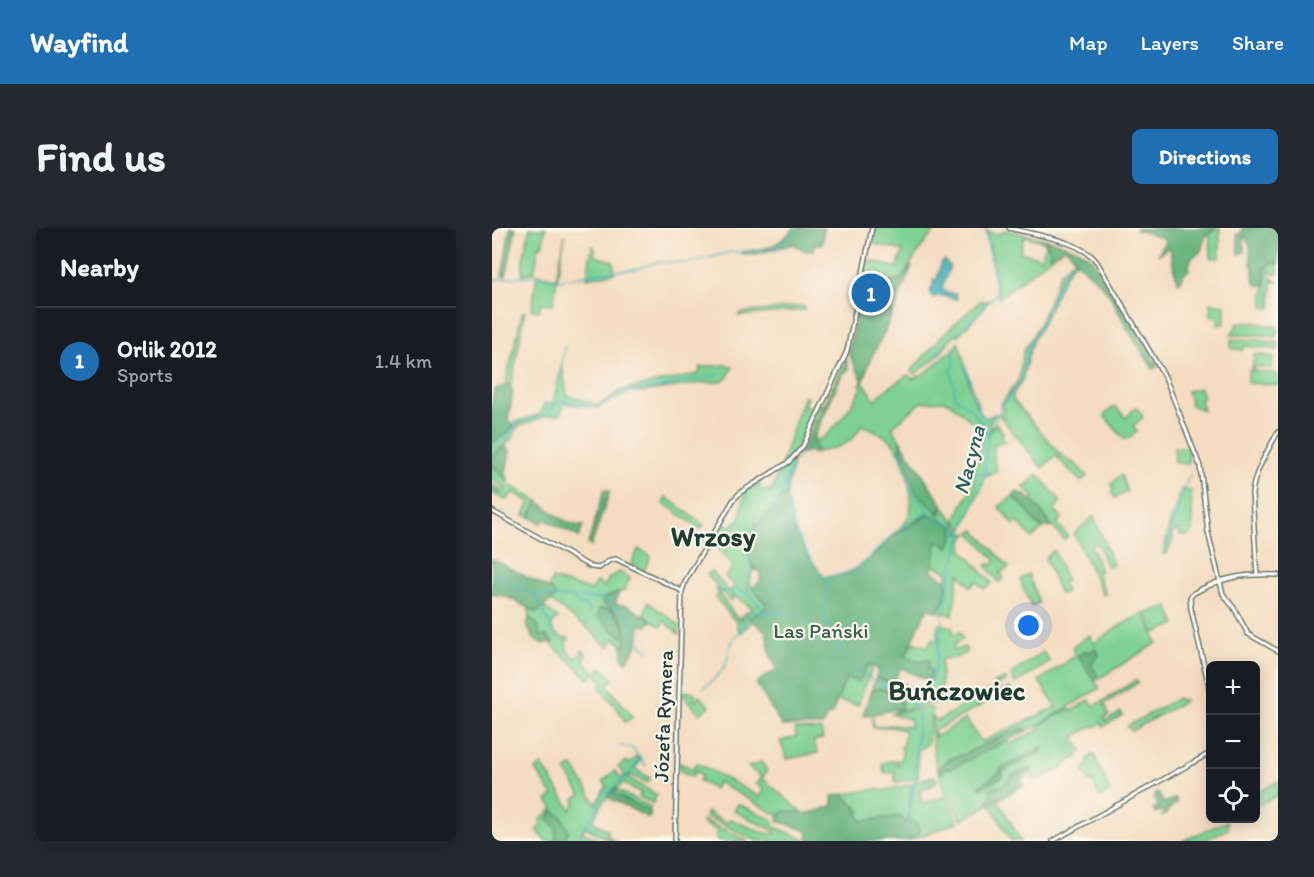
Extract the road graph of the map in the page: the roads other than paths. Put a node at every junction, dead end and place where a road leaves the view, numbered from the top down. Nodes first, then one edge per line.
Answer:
1 (872, 228) edge
2 (1009, 228) edge
3 (1278, 432) edge
4 (492, 511) edge
5 (1256, 575) junction
6 (1278, 575) edge
7 (1219, 580) junction
8 (682, 590) junction
9 (1278, 651) edge
10 (1206, 673) edge
11 (1206, 755) edge
12 (675, 841) edge
13 (1053, 841) edge

1 - 8 street
2 - 7 street
3 - 5 street
4 - 8 street
5 - 6 street
5 - 7 street
7 - 9 street
7 - 10 street
8 - 12 street, Józefa Rymera
11 - 13 street

